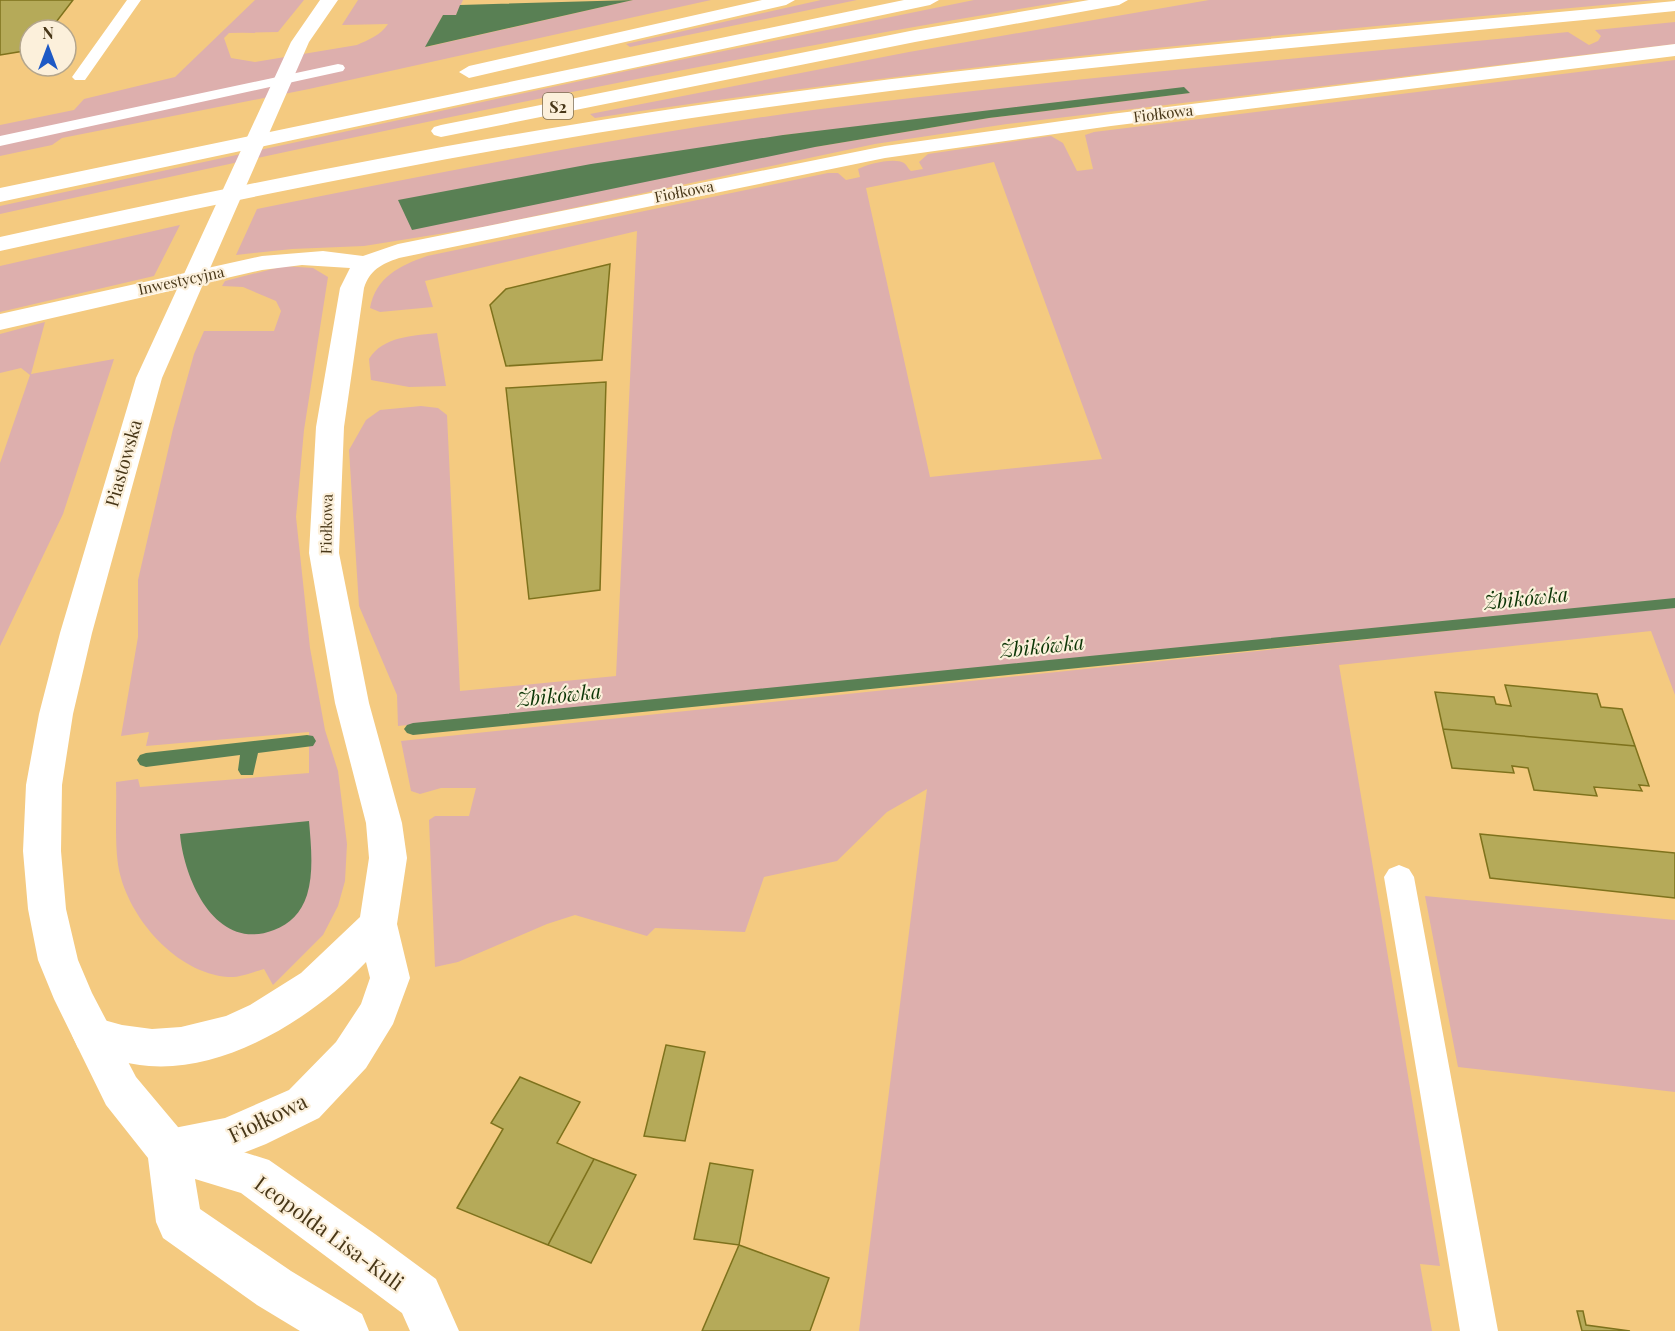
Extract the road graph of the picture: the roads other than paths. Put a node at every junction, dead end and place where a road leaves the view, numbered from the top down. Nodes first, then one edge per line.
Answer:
1 (134, 0) edge
2 (329, 0) edge
3 (786, 0) edge
4 (930, 0) edge
5 (1119, 0) edge
6 (1675, 6) edge
7 (1675, 50) edge
8 (338, 68) dead end
9 (80, 77) dead end
10 (450, 77) dead end
11 (288, 113) dead end
12 (242, 123) dead end
13 (416, 136) dead end
14 (0, 141) edge
15 (161, 141) dead end
16 (289, 162) dead end
17 (0, 177) edge
18 (0, 195) edge
19 (0, 226) edge
20 (0, 244) edge
21 (364, 263) junction
22 (0, 322) edge
23 (1399, 877) dead end
24 (378, 924) junction
25 (93, 1035) junction
26 (169, 1150) junction
27 (345, 1331) edge
28 (435, 1331) edge
29 (1479, 1331) edge

1 - 9 lane
2 - 25 main road, Piastowska
3 - 10 main road
4 - 18 main road, S2
5 - 13 main road, S2
6 - 20 main road
7 - 21 main road, Fiołkowa
8 - 14 lane
11 - 12 main road
15 - 17 main road
16 - 19 main road
21 - 22 main road, Inwestycyjna
21 - 24 main road, Fiołkowa
23 - 29 lane
24 - 25 main road
24 - 26 main road, Fiołkowa
25 - 26 main road
26 - 27 main road
26 - 28 main road, Leopolda Lisa-Kuli

